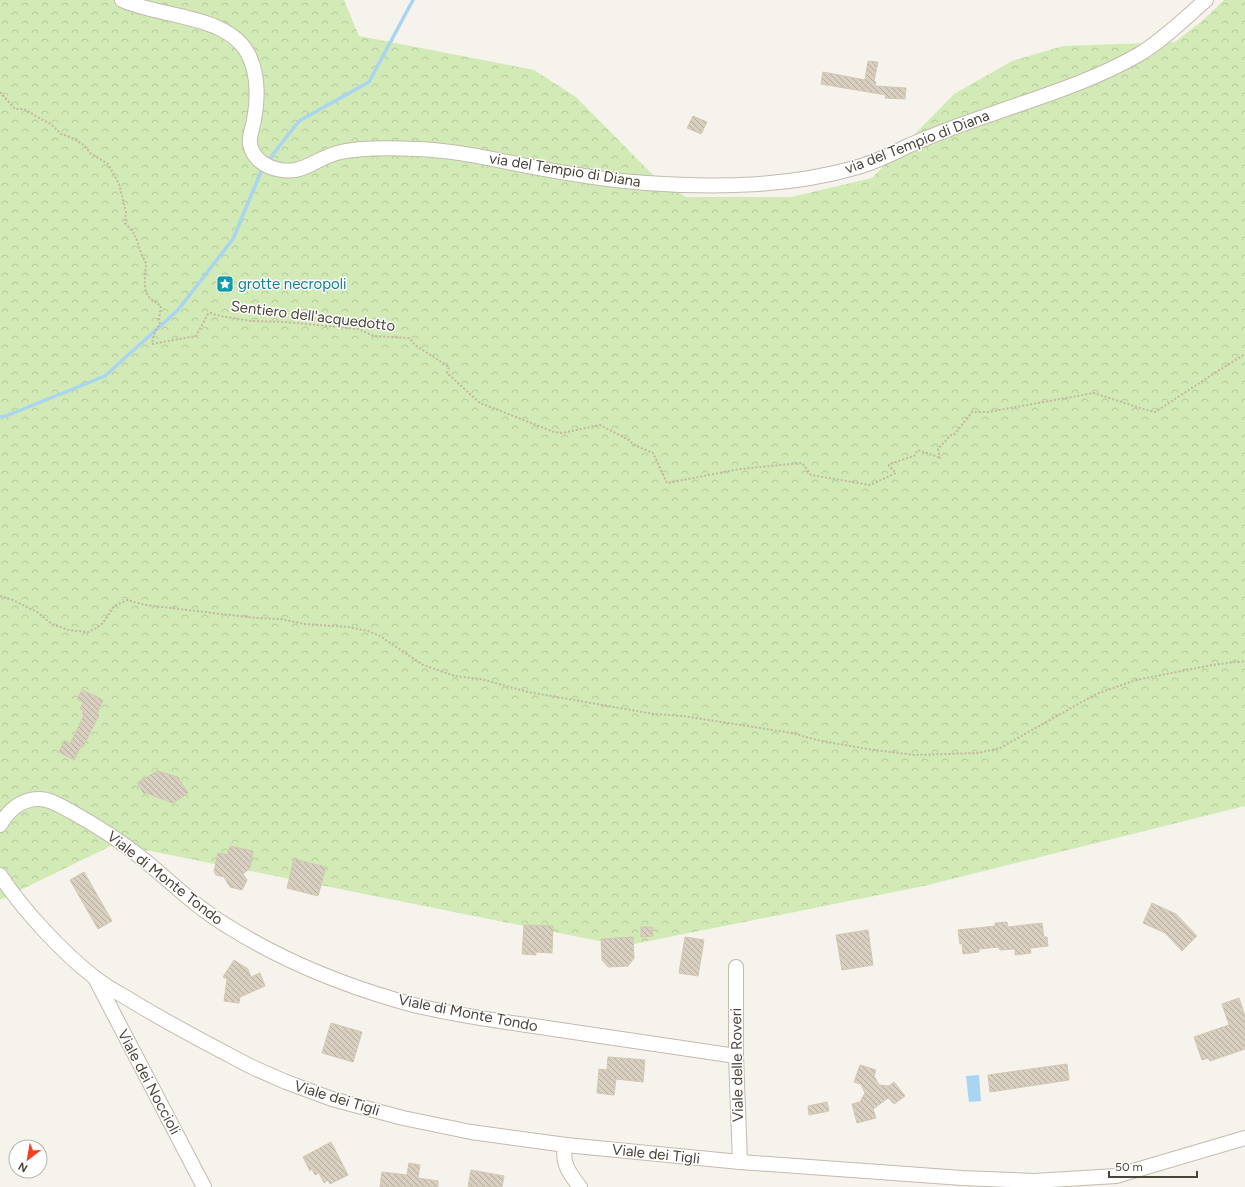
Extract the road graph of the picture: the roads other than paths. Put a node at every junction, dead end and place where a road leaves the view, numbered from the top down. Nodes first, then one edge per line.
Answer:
1 (122, 0) edge
2 (1206, 0) edge
3 (0, 825) edge
4 (0, 875) edge
5 (736, 967) dead end
6 (94, 978) junction
7 (736, 1056) junction
8 (1245, 1138) edge
9 (566, 1145) junction
10 (740, 1162) junction
11 (962, 1182) edge
12 (204, 1187) edge
13 (580, 1187) edge

1 - 2 street, via del Tempio di Diana
3 - 7 street, Viale di Monte Tondo
4 - 6 street
5 - 7 street, Viale delle Roveri
6 - 9 street, Viale dei Tigli
6 - 12 street, Viale dei Noccioli
7 - 10 street, Viale delle Roveri
8 - 11 street, Viale dei Tigli
9 - 10 street, Viale dei Tigli
9 - 13 street
10 - 11 street, Viale dei Tigli

